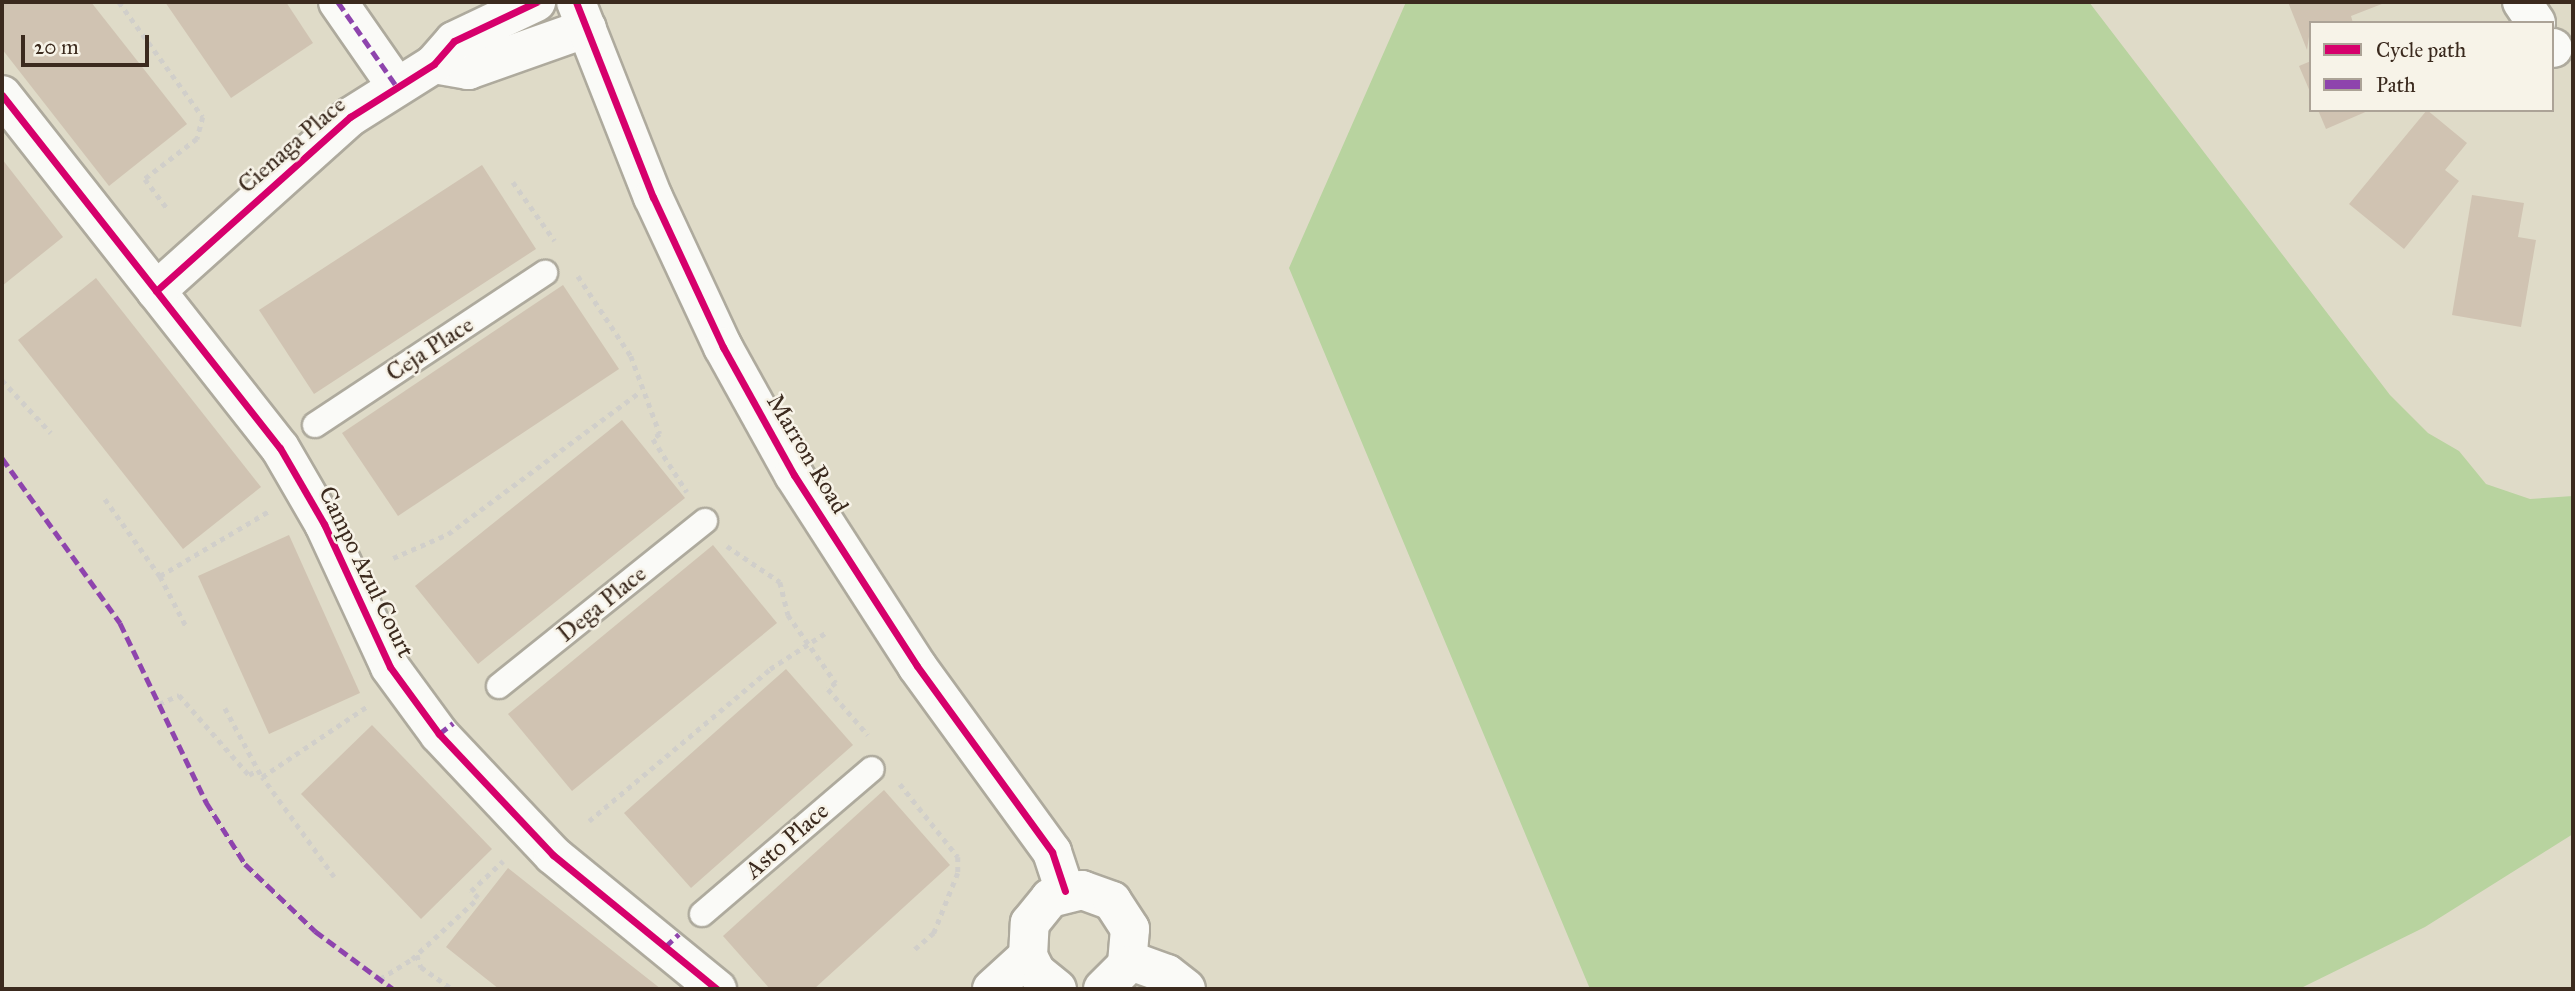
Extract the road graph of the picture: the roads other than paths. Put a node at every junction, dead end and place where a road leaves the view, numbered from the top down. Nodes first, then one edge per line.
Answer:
1 (338, 2) edge
2 (536, 2) edge
3 (2522, 2) edge
4 (581, 15) edge
5 (2535, 21) edge
6 (434, 64) junction
7 (396, 84) junction
8 (2, 95) edge
9 (555, 266) road end
10 (156, 291) junction
11 (297, 437) junction
12 (705, 522) road end
13 (499, 686) dead end
14 (872, 769) dead end
15 (1065, 891) junction
16 (682, 931) junction
17 (1028, 956) junction
18 (1128, 960) junction
19 (717, 989) edge
20 (992, 989) edge
21 (1057, 989) edge
22 (1103, 989) edge
23 (1186, 989) edge

1 - 7 street
2 - 6 street, Cienaga Place
3 - 5 street
4 - 6 street
4 - 15 street, Marron Road
6 - 7 street, Cienaga Place
7 - 10 street, Cienaga Place
8 - 10 street, Campo Azul Court
9 - 11 lane, Ceja Place
10 - 11 street, Campo Azul Court
11 - 16 street, Campo Azul Court
12 - 13 lane, Dega Place
14 - 16 lane, Asto Place
15 - 17 street
15 - 18 street
16 - 19 street, Campo Azul Court
17 - 20 street
17 - 21 street
18 - 22 street
18 - 23 street

